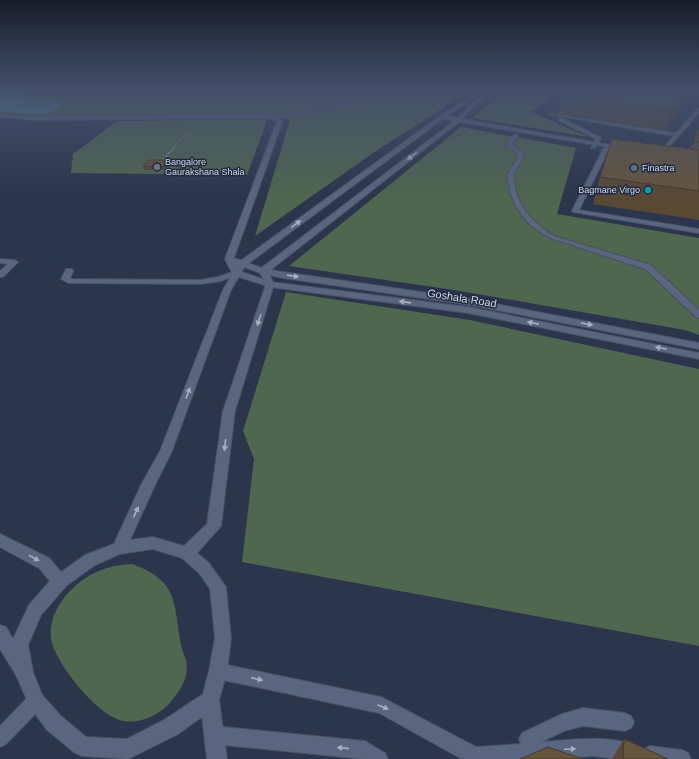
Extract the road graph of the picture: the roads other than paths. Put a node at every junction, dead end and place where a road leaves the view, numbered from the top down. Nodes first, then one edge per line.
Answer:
1 (278, 126) edge
2 (429, 126) edge
3 (449, 126) edge
4 (476, 126) edge
5 (482, 126) edge
6 (575, 126) edge
7 (626, 126) edge
8 (685, 126) edge
9 (516, 135) junction
10 (678, 135) junction
11 (595, 145) junction
12 (606, 149) junction
13 (659, 156) edge
14 (600, 161) junction
15 (608, 162) edge
16 (699, 231) edge
17 (0, 261) edge
18 (239, 268) junction
19 (69, 271) dead end
20 (263, 271) junction
21 (0, 275) edge
22 (270, 284) junction
23 (699, 314) edge
24 (699, 346) edge
25 (699, 356) edge
26 (1, 541) edge
27 (119, 548) junction
28 (187, 553) junction
29 (60, 581) junction
30 (0, 633) edge
31 (218, 670) junction
32 (24, 673) junction
33 (210, 700) junction
34 (36, 701) junction
35 (625, 722) dead end
36 (213, 735) junction
37 (0, 738) edge
38 (534, 750) junction
39 (128, 754) edge
40 (473, 757) edge
41 (217, 759) edge
42 (379, 759) edge
43 (682, 759) edge

1 - 18 street
18 -> 2 street
3 -> 20 street
4 - 9 street
5 - 11 street
6 - 11 lane
7 - 10 lane
8 - 10 lane
9 - 11 street
9 - 23 lane
10 - 13 lane
11 - 12 street
11 - 12 street
12 - 14 lane
14 - 15 lane
14 - 16 lane
17 - 21 lane
18 - 19 lane
18 - 20 street, Goshala Road
18 - 22 street, Goshala Road
27 -> 18 street
20 - 22 street
20 -> 24 street, Goshala Road
25 -> 22 street, Goshala Road
22 -> 28 street
26 -> 29 street
27 - 28 street
27 - 29 street
28 - 31 street
29 - 32 street
30 - 32 street
31 - 33 street
31 -> 40 lane
32 - 34 street
33 - 36 street
33 - 39 street
34 - 37 lane
34 - 39 street
35 - 38 lane
36 - 41 street
42 -> 36 lane
38 - 40 lane
38 -> 43 lane

